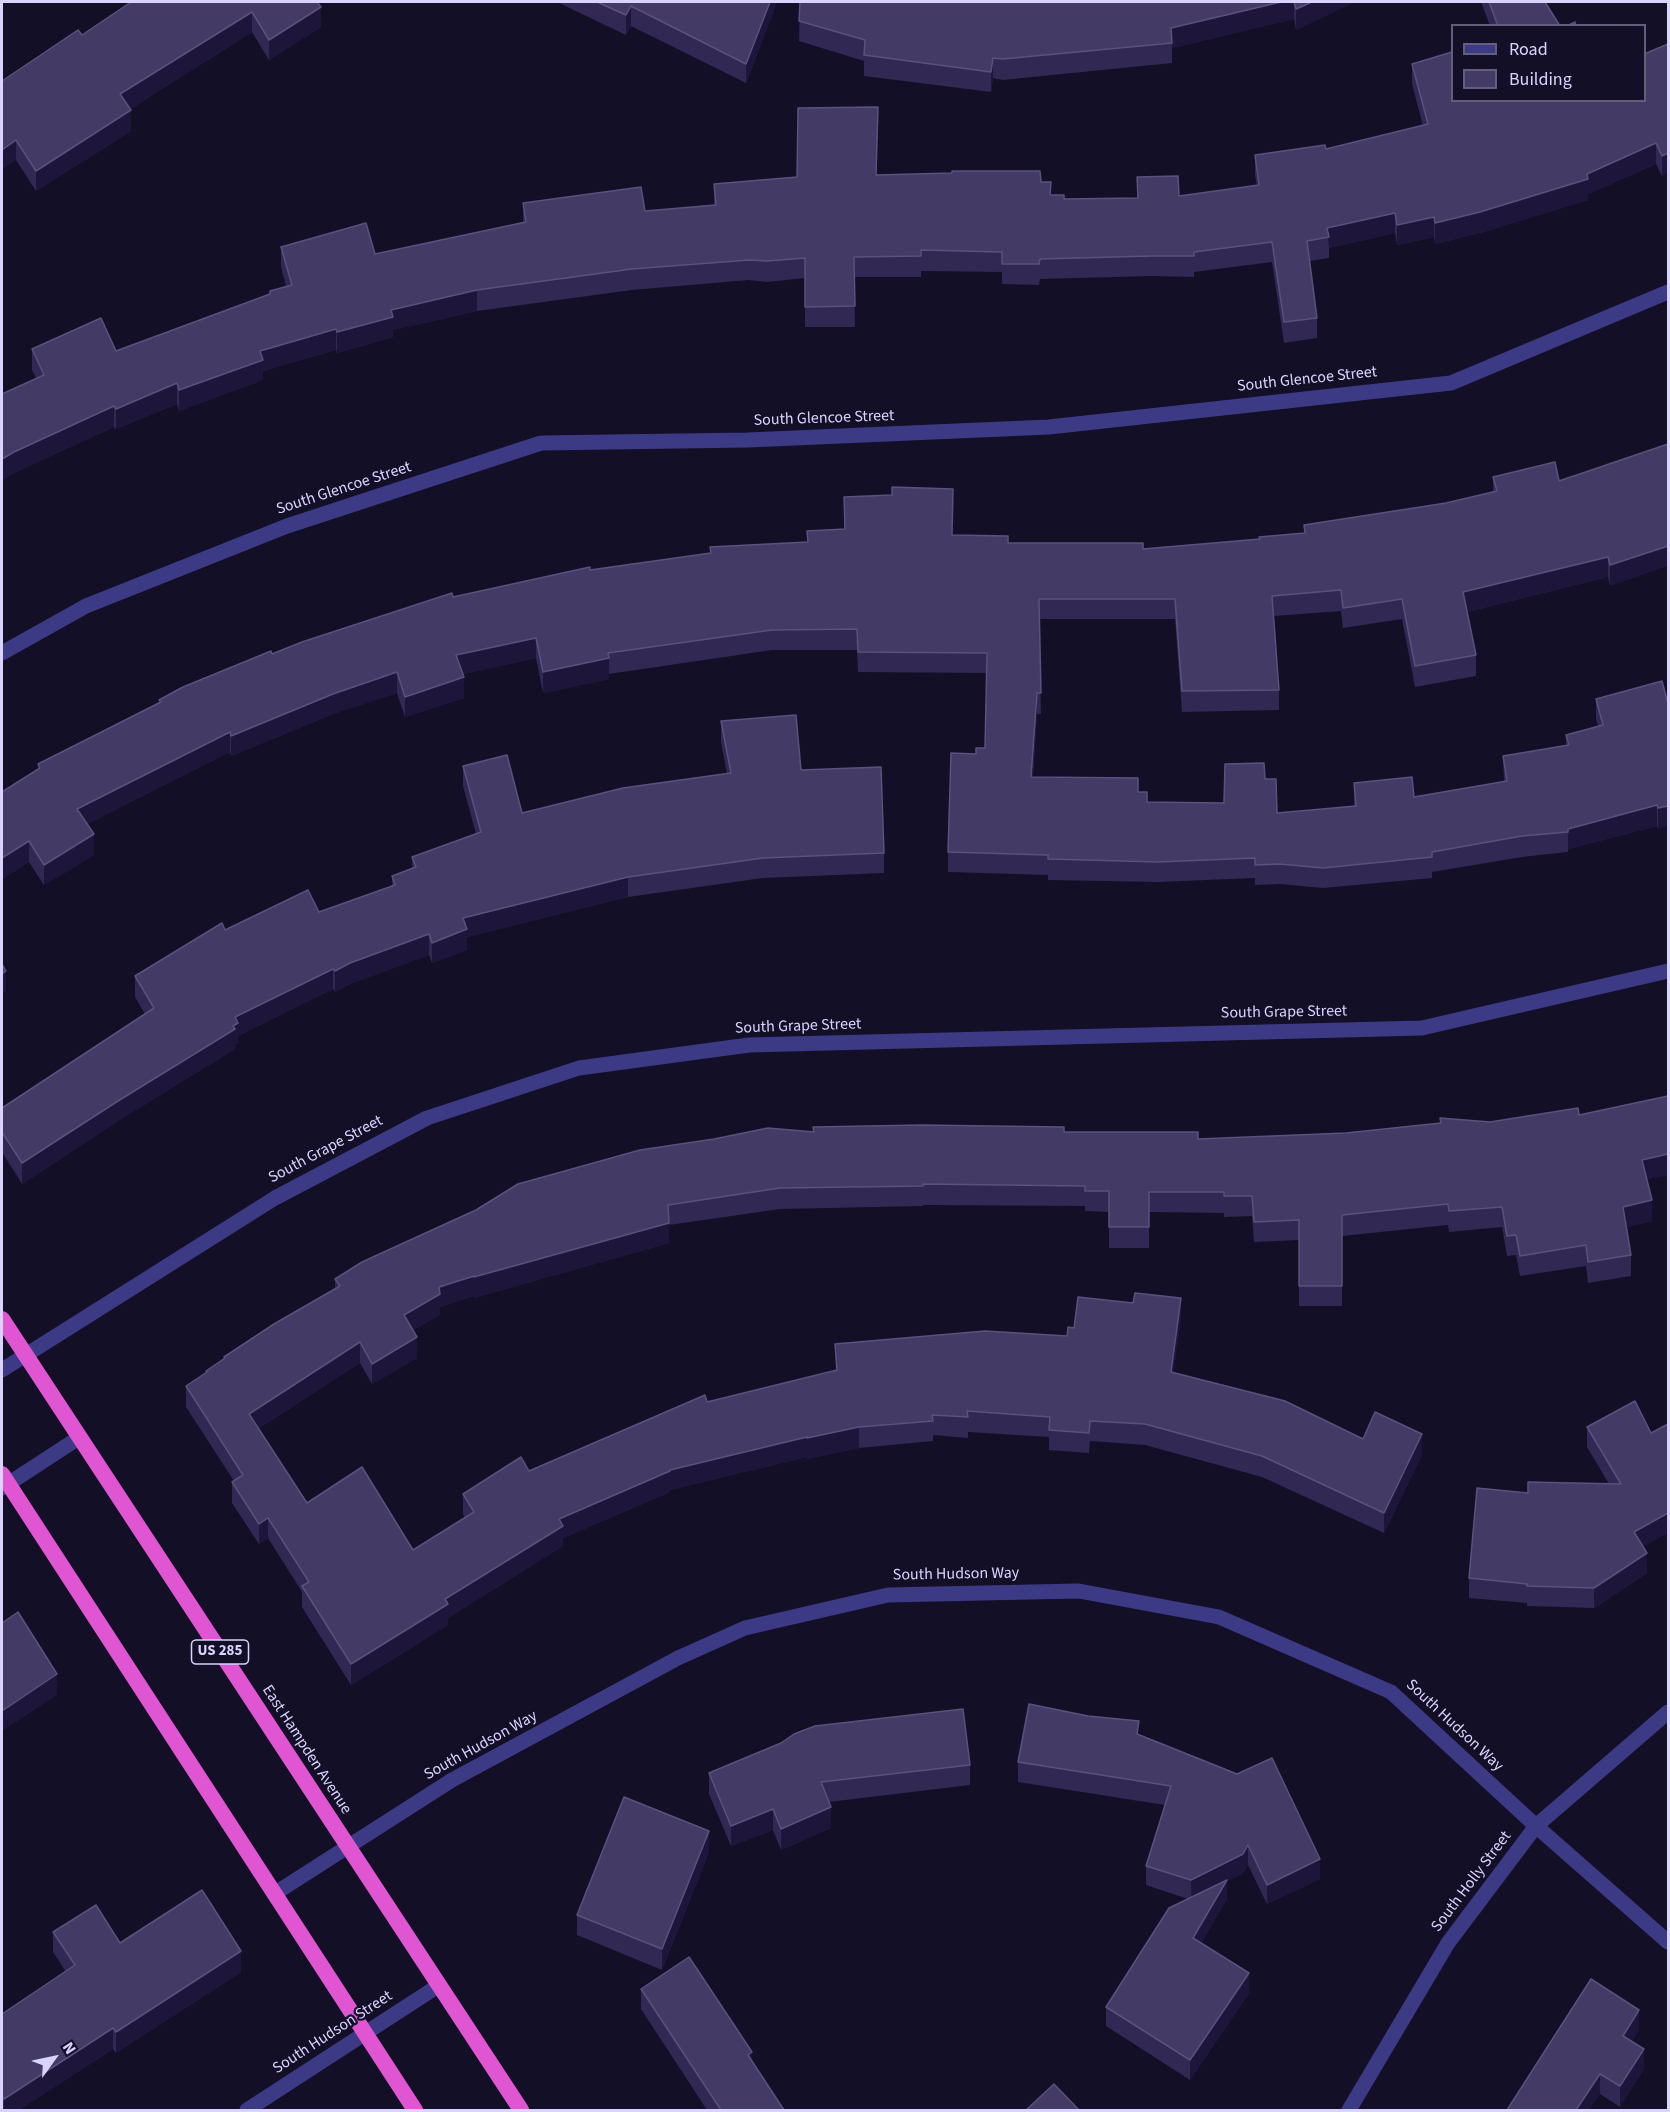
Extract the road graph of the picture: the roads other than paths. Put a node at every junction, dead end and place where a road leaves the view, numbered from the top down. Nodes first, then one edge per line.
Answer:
1 (1668, 292) edge
2 (2, 653) edge
3 (1668, 971) edge
4 (2, 1319) edge
5 (25, 1355) junction
6 (2, 1370) edge
7 (80, 1437) junction
8 (4, 1482) edge
9 (1668, 1712) edge
10 (1536, 1826) junction
11 (348, 1848) junction
12 (274, 1894) junction
13 (1668, 1942) edge
14 (438, 1986) junction
15 (365, 2034) junction
16 (247, 2110) edge
17 (415, 2110) edge
18 (521, 2110) edge
19 (1349, 2110) edge

1 - 2 street, South Glencoe Street
3 - 5 street, South Grape Street
4 - 5 highway, East Hampden Avenue / US 285
5 - 6 street, South Grape Street
5 - 7 highway, East Hampden Avenue / US 285
7 - 8 street
7 - 11 highway, East Hampden Avenue / US 285
8 - 12 highway
9 - 10 street, South Holly Street
10 - 11 street, South Hudson Way
10 - 13 street, South Hudson Way
10 - 19 street, South Holly Street
11 - 12 street, South Hudson Way
11 - 14 highway, East Hampden Avenue / US 285
12 - 15 highway
14 - 15 street, South Hudson Street
14 - 18 highway, East Hampden Avenue / US 285
15 - 16 street, South Hudson Street
15 - 17 highway

